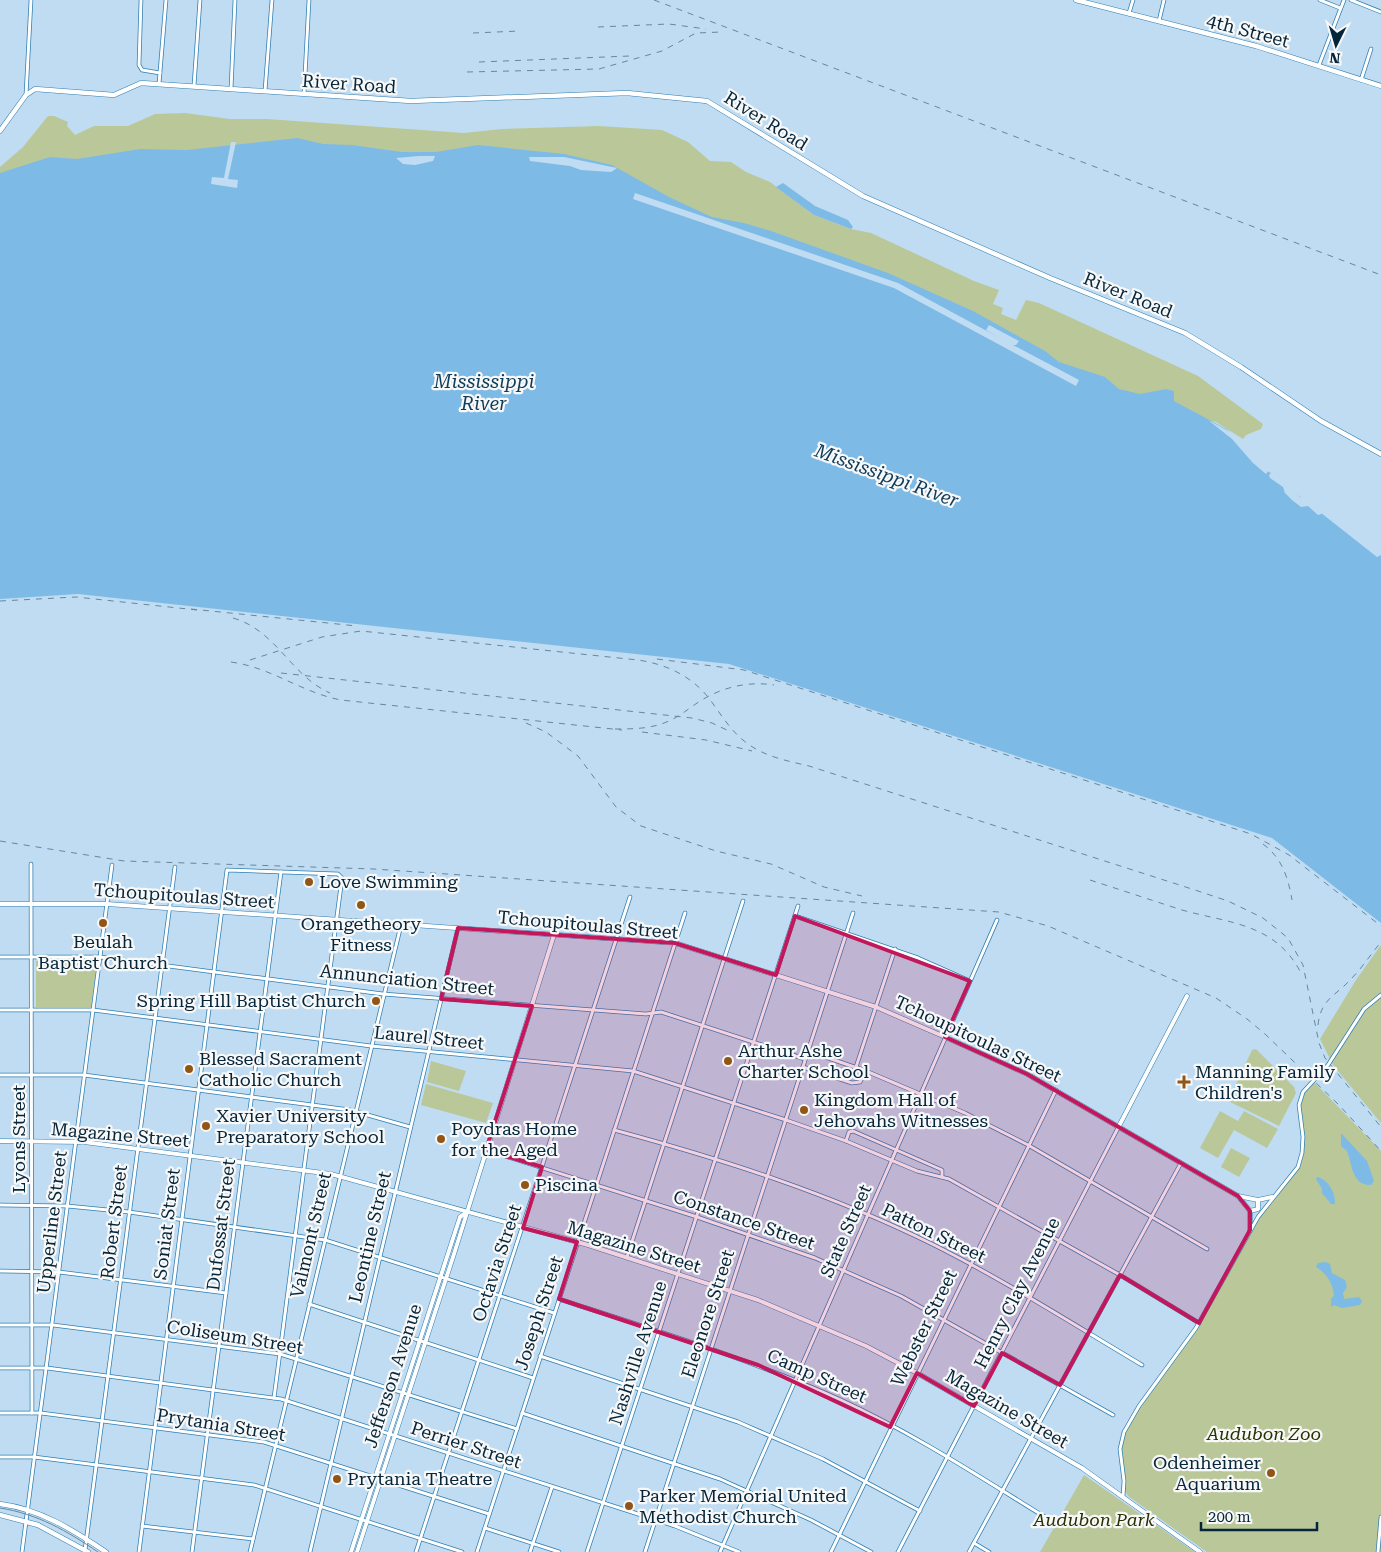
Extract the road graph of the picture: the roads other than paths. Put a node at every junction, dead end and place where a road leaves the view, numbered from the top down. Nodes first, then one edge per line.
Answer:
1 (31, 0) edge
2 (141, 0) edge
3 (166, 0) edge
4 (200, 0) edge
5 (236, 0) edge
6 (272, 0) edge
7 (309, 0) edge
8 (1076, 0) edge
9 (1133, 0) edge
10 (1164, 0) edge
11 (1320, 0) edge
12 (1344, 0) edge
13 (1351, 0) edge
14 (1340, 8) junction
15 (1381, 12) edge
16 (1129, 13) junction
17 (1158, 21) junction
18 (1371, 49) dead end
19 (1319, 65) junction
20 (160, 73) junction
21 (1361, 80) junction
22 (159, 84) junction
23 (194, 86) junction
24 (1381, 86) edge
25 (231, 90) junction
26 (265, 92) junction
27 (26, 95) junction
28 (304, 95) junction
29 (0, 131) edge
30 (1381, 454) edge
31 (31, 864) dead end
32 (112, 865) dead end
33 (175, 867) dead end
34 (281, 872) junction
35 (630, 897) dead end
36 (743, 901) dead end
37 (0, 904) edge
38 (32, 904) junction
39 (107, 904) junction
40 (798, 906) dead end
41 (170, 908) junction
42 (222, 912) junction
43 (685, 913) dead end
44 (853, 913) dead end
45 (276, 915) junction
46 (795, 916) junction
47 (337, 920) junction
48 (997, 920) dead end
49 (401, 924) junction
50 (458, 928) junction
51 (846, 934) junction
52 (554, 935) junction
53 (616, 939) junction
54 (675, 943) junction
55 (895, 949) junction
56 (0, 957) edge
57 (32, 957) junction
58 (100, 957) junction
59 (724, 958) junction
60 (162, 965) junction
61 (214, 972) junction
62 (776, 975) junction
63 (267, 978) junction
64 (970, 982) junction
65 (328, 987) junction
66 (827, 992) junction
67 (383, 994) junction
68 (1381, 995) edge
69 (1187, 996) dead end
70 (441, 999) junction
71 (532, 1006) junction
72 (876, 1007) junction
73 (0, 1010) edge
74 (32, 1010) junction
75 (93, 1010) junction
76 (594, 1010) junction
77 (652, 1013) junction
78 (155, 1018) junction
79 (702, 1024) junction
80 (207, 1025) junction
81 (260, 1032) junction
82 (945, 1037) junction
83 (321, 1040) junction
84 (754, 1042) junction
85 (371, 1046) junction
86 (808, 1051) junction
87 (429, 1052) junction
88 (805, 1059) junction
89 (514, 1061) junction
90 (575, 1066) junction
91 (803, 1067) junction
92 (856, 1067) junction
93 (633, 1071) junction
94 (866, 1071) junction
95 (32, 1075) junction
96 (84, 1075) junction
97 (0, 1076) edge
98 (146, 1084) junction
99 (682, 1087) junction
100 (198, 1090) junction
101 (1056, 1090) junction
102 (920, 1094) junction
103 (252, 1096) junction
104 (734, 1103) junction
105 (313, 1105) junction
106 (355, 1111) junction
107 (786, 1120) junction
108 (1119, 1126) junction
109 (410, 1128) junction
110 (614, 1130) junction
111 (846, 1140) junction
112 (32, 1141) junction
113 (0, 1142) edge
114 (76, 1142) junction
115 (663, 1143) junction
116 (1028, 1145) junction
117 (138, 1149) junction
118 (897, 1149) junction
119 (486, 1150) junction
120 (190, 1156) junction
121 (716, 1160) junction
122 (892, 1160) junction
123 (243, 1162) junction
124 (1181, 1163) junction
125 (542, 1167) junction
126 (304, 1170) junction
127 (339, 1176) junction
128 (767, 1177) junction
129 (942, 1177) junction
130 (1090, 1182) junction
131 (596, 1184) junction
132 (395, 1192) junction
133 (1238, 1196) junction
134 (1272, 1198) junction
135 (1258, 1200) junction
136 (645, 1201) junction
137 (0, 1205) edge
138 (32, 1205) junction
139 (67, 1206) junction
140 (1000, 1206) junction
141 (1250, 1210) junction
142 (129, 1212) junction
143 (467, 1212) junction
144 (868, 1216) junction
145 (697, 1217) junction
146 (1152, 1217) junction
147 (182, 1219) junction
148 (235, 1226) junction
149 (523, 1228) junction
150 (1250, 1230) junction
151 (296, 1234) junction
152 (748, 1234) junction
153 (325, 1240) junction
154 (1060, 1240) junction
155 (577, 1242) junction
156 (1207, 1249) dead end
157 (627, 1257) junction
158 (380, 1258) junction
159 (971, 1265) junction
160 (0, 1271) edge
161 (32, 1271) junction
162 (843, 1271) junction
163 (58, 1272) junction
164 (678, 1274) junction
165 (1120, 1274) junction
166 (440, 1278) junction
167 (446, 1279) junction
168 (121, 1280) junction
169 (173, 1286) junction
170 (730, 1291) junction
171 (226, 1293) junction
172 (500, 1297) junction
173 (1030, 1298) junction
174 (559, 1299) junction
175 (309, 1304) junction
176 (554, 1313) junction
177 (944, 1319) junction
178 (364, 1323) junction
179 (1199, 1323) junction
180 (0, 1325) edge
181 (32, 1325) junction
182 (52, 1325) junction
183 (819, 1325) junction
184 (659, 1332) junction
185 (114, 1333) junction
186 (1088, 1333) junction
187 (166, 1340) junction
188 (419, 1342) junction
189 (425, 1344) junction
190 (219, 1346) junction
191 (711, 1348) junction
192 (1002, 1353) junction
193 (280, 1354) junction
194 (540, 1356) junction
195 (297, 1358) junction
196 (480, 1360) junction
197 (1142, 1365) dead end
198 (0, 1368) edge
199 (32, 1368) junction
200 (47, 1368) junction
201 (917, 1373) junction
202 (351, 1375) junction
203 (108, 1376) junction
204 (533, 1378) junction
205 (796, 1381) junction
206 (161, 1382) junction
207 (1060, 1385) junction
208 (642, 1389) junction
209 (214, 1390) junction
210 (402, 1392) junction
211 (408, 1394) junction
212 (274, 1398) junction
213 (287, 1401) junction
214 (693, 1405) junction
215 (974, 1406) junction
216 (463, 1412) junction
217 (0, 1413) edge
218 (32, 1413) junction
219 (41, 1413) junction
220 (522, 1413) junction
221 (1113, 1415) dead end
222 (342, 1419) junction
223 (103, 1421) junction
224 (890, 1427) junction
225 (155, 1428) junction
226 (517, 1429) junction
227 (208, 1434) junction
228 (389, 1435) junction
229 (394, 1436) junction
230 (772, 1436) junction
231 (1031, 1438) junction
232 (277, 1445) junction
233 (622, 1446) junction
234 (449, 1454) junction
235 (0, 1457) edge
236 (34, 1457) junction
237 (947, 1458) junction
238 (674, 1462) junction
239 (332, 1463) junction
240 (97, 1466) junction
241 (503, 1471) junction
242 (150, 1472) junction
243 (378, 1477) junction
244 (202, 1478) junction
245 (865, 1481) junction
246 (552, 1487) junction
247 (266, 1489) junction
248 (748, 1490) junction
249 (1002, 1490) junction
250 (435, 1496) junction
251 (1123, 1497) junction
252 (603, 1503) junction
253 (0, 1504) edge
254 (321, 1506) junction
255 (28, 1509) junction
256 (920, 1512) junction
257 (489, 1514) junction
258 (0, 1515) edge
259 (1045, 1517) dead end
260 (1381, 1517) edge
261 (364, 1519) junction
262 (656, 1520) junction
263 (26, 1521) junction
264 (142, 1526) junction
265 (485, 1528) junction
266 (195, 1532) junction
267 (839, 1535) junction
268 (421, 1538) junction
269 (86, 1539) junction
270 (253, 1539) junction
271 (533, 1543) junction
272 (974, 1543) junction
273 (723, 1545) junction
274 (86, 1551) edge
275 (22, 1552) edge
276 (106, 1552) edge
277 (139, 1552) edge
278 (192, 1552) edge
279 (250, 1552) edge
280 (310, 1552) edge
281 (351, 1552) edge
282 (357, 1552) edge
283 (416, 1552) edge
284 (462, 1552) edge
285 (477, 1552) edge
286 (530, 1552) edge
287 (559, 1552) edge
288 (587, 1552) edge
289 (644, 1552) edge
290 (720, 1552) edge
291 (739, 1552) edge
292 (830, 1552) edge
293 (871, 1552) edge
294 (898, 1552) edge
295 (969, 1552) edge
296 (988, 1552) edge
297 (1200, 1552) edge
298 (1378, 1552) edge

1 - 27 street
2 - 20 street
3 - 20 street
4 - 23 street
5 - 25 street
6 - 26 street
7 - 28 street
8 - 16 main road, 4th Street
9 - 16 street
10 - 17 street
11 - 14 street
12 - 14 street
13 - 15 street
14 - 19 street
16 - 17 main road, 4th Street
17 - 19 main road, 4th Street
18 - 21 street
19 - 21 main road, 4th Street
20 - 22 street
21 - 24 main road, 4th Street
22 - 23 main road, River Road
22 - 27 main road, River Road
23 - 25 main road, River Road
25 - 26 main road, River Road
26 - 28 main road, River Road
27 - 29 main road
28 - 30 main road, River Road
31 - 38 street, Lyons Street
32 - 39 street, Upperline Street
33 - 41 street, Robert Street
34 - 42 street, Soniat Street
34 - 45 street, Dufossat Street
34 - 47 street
35 - 53 street, Octavia Street
36 - 59 street
37 - 38 street, Tchoupitoulas Street
38 - 39 street, Tchoupitoulas Street
38 - 57 street, Lyons Street
39 - 41 street, Tchoupitoulas Street
39 - 58 street, Upperline Street
40 - 46 street, Nashville Avenue
41 - 42 street, Tchoupitoulas Street
41 - 60 street, Robert Street
42 - 45 street, Tchoupitoulas Street
42 - 61 street, Soniat Street
43 - 54 street, Joseph Street
44 - 51 street, Eleonore Street
45 - 47 street, Tchoupitoulas Street
45 - 63 street, Dufossat Street
46 - 51 street
46 - 62 street, Nashville Avenue
47 - 49 street, Tchoupitoulas Street
47 - 65 street
48 - 64 street, State Street
49 - 50 street, Tchoupitoulas Street
49 - 67 street, Valmont Street
50 - 52 street, Tchoupitoulas Street
50 - 70 street, Leontine Street
51 - 55 street
51 - 66 street, Eleonore Street
52 - 53 street, Tchoupitoulas Street
52 - 71 street, Jefferson Avenue
53 - 54 street, Tchoupitoulas Street
53 - 76 street, Octavia Street
54 - 59 street, Tchoupitoulas Street
54 - 77 street, Joseph Street
55 - 64 street
55 - 72 street
56 - 57 street, Annunciation Street
57 - 58 street, Annunciation Street
57 - 74 street, Lyons Street
58 - 60 street, Annunciation Street
58 - 75 street, Upperline Street
59 - 62 street, Tchoupitoulas Street
59 - 79 street
60 - 61 street, Annunciation Street
60 - 78 street, Robert Street
61 - 63 street, Annunciation Street
61 - 80 street, Soniat Street
62 - 66 street, Tchoupitoulas Street
62 - 84 street, Nashville Avenue
63 - 65 street, Annunciation Street
63 - 81 street, Dufossat Street
64 - 82 street, State Street
65 - 67 street, Annunciation Street
65 - 83 street
66 - 72 street, Tchoupitoulas Street
66 - 86 street, Eleonore Street
67 - 70 street, Annunciation Street
67 - 85 street, Valmont Street
68 - 134 street
69 - 108 street
70 - 71 street, Annunciation Street
70 - 87 street, Leontine Street
71 - 76 street, Annunciation Street
71 - 89 street, Jefferson Avenue
72 - 82 street, Tchoupitoulas Street
72 - 92 street
73 - 74 street, Laurel Street
74 - 75 street, Laurel Street
74 - 95 street, Lyons Street
75 - 78 street, Laurel Street
75 - 96 street, Upperline Street
76 - 77 street, Annunciation Street
76 - 90 street, Octavia Street
77 - 79 street, Annunciation Street
77 - 93 street, Joseph Street
78 - 80 street, Laurel Street
78 - 98 street, Robert Street
79 - 84 street, Annunciation Street
79 - 99 street
80 - 81 street, Laurel Street
80 - 100 street, Soniat Street
81 - 83 street, Laurel Street
81 - 103 street, Dufossat Street
82 - 101 street, Tchoupitoulas Street
82 - 102 street, State Street
83 - 85 street, Laurel Street
83 - 105 street
84 - 88 street, Annunciation Street
84 - 104 street, Nashville Avenue
85 - 87 street, Laurel Street
85 - 106 street, Valmont Street
86 - 88 street, Eleonore Street
86 - 92 street
87 - 89 street, Laurel Street
87 - 109 street, Leontine Street
88 - 91 street, Eleonore Street
89 - 90 street, Laurel Street
89 - 119 street, Jefferson Avenue
90 - 93 street, Laurel Street
90 - 125 street, Octavia Street
91 - 94 street
91 - 107 street, Eleonore Street
92 - 94 street
93 - 99 street, Laurel Street
93 - 110 street, Joseph Street
94 - 102 street
95 - 96 street
95 - 97 street
95 - 112 street, Lyons Street
96 - 98 street
96 - 114 street, Upperline Street
98 - 100 street
98 - 117 street, Robert Street
99 - 104 street, Laurel Street
99 - 115 street
100 - 103 street
100 - 120 street, Soniat Street
101 - 108 street, Tchoupitoulas Street
101 - 116 street, Webster Street
102 - 116 street
102 - 118 street, State Street
103 - 105 street
103 - 123 street, Dufossat Street
104 - 107 street, Laurel Street
104 - 121 street, Nashville Avenue
105 - 106 street
105 - 126 street
106 - 109 street
106 - 127 street, Valmont Street
107 - 111 street, Laurel Street
107 - 128 street, Eleonore Street
108 - 124 street, Tchoupitoulas Street
108 - 130 street, Henry Clay Avenue
109 - 132 street, Leontine Street
110 - 115 street, Patton Street
110 - 131 street, Joseph Street
111 - 118 street, Laurel Street
111 - 122 street, Laurel Street
112 - 113 street, Magazine Street
112 - 114 street, Magazine Street
112 - 138 street, Lyons Street
114 - 117 street, Magazine Street
114 - 139 street, Upperline Street
115 - 121 street, Patton Street
115 - 136 street
116 - 130 street
116 - 140 street, Webster Street
117 - 120 street, Magazine Street
117 - 142 street, Robert Street
118 - 122 street, State Street
118 - 129 street, Laurel Street
119 - 125 street, Constance Street
119 - 143 street, Jefferson Avenue
120 - 123 street, Magazine Street
120 - 147 street, Soniat Street
121 - 128 street, Patton Street
121 - 145 street, Nashville Avenue
122 - 129 street, Laurel Street
122 - 144 street, State Street
123 - 126 street, Magazine Street
123 - 148 street, Dufossat Street
124 - 133 street, Tchoupitoulas Street
124 - 146 street
125 - 131 street, Constance Street
125 - 149 street, Octavia Street
126 - 127 street, Magazine Street
126 - 151 street
127 - 132 street, Magazine Street
127 - 153 street, Valmont Street
128 - 144 street, Patton Street
128 - 152 street, Eleonore Street
129 - 140 street, Laurel Street
130 - 146 street
130 - 154 street, Henry Clay Avenue
131 - 136 street, Constance Street
131 - 155 street, Joseph Street
132 - 143 street, Magazine Street
132 - 158 street, Leontine Street
133 - 135 street, Tchoupitoulas Street
133 - 141 street, Tchoupitoulas Street
134 - 135 street, Tchoupitoulas Street
134 - 150 street
135 - 141 street
136 - 145 street, Constance Street
136 - 157 street
137 - 138 street
138 - 139 street
138 - 161 street, Lyons Street
139 - 142 street
139 - 163 street, Upperline Street
140 - 154 street, Laurel Street
140 - 159 street, Webster Street
141 - 150 street
142 - 147 street
142 - 168 street, Robert Street
143 - 149 street, Magazine Street
143 - 166 street, Jefferson Avenue
143 - 167 street, Jefferson Avenue
144 - 159 street, Patton Street
144 - 162 street, State Street
145 - 152 street, Constance Street
145 - 164 street, Nashville Avenue
146 - 156 street
146 - 165 street
147 - 148 street
147 - 169 street, Soniat Street
148 - 151 street
148 - 171 street, Dufossat Street
149 - 155 street, Magazine Street
149 - 172 street, Octavia Street
150 - 179 street
151 - 153 street
151 - 193 street
152 - 162 street, Constance Street
152 - 170 street, Eleonore Street
153 - 158 street
153 - 175 street, Valmont Street
154 - 165 street, Laurel Street
154 - 173 street, Henry Clay Avenue
155 - 157 street, Magazine Street
155 - 174 street, Joseph Street
157 - 164 street, Magazine Street
158 - 166 street
158 - 178 street, Leontine Street
159 - 173 street, Patton Street
159 - 177 street, Webster Street
160 - 161 street
161 - 163 street
161 - 181 street, Lyons Street
162 - 177 street, Constance Street
162 - 183 street, State Street
163 - 168 street
163 - 182 street, Upperline Street
164 - 170 street, Magazine Street
164 - 184 street, Nashville Avenue
165 - 179 street, Laurel Street
165 - 186 street
166 - 167 street
166 - 188 street, Jefferson Avenue
167 - 172 street
167 - 189 street, Jefferson Avenue
168 - 169 street
168 - 185 street, Robert Street
169 - 171 street
169 - 187 street, Soniat Street
170 - 183 street, Magazine Street
170 - 191 street, Eleonore Street
171 - 190 street, Dufossat Street
172 - 176 street
172 - 196 street, Octavia Street
173 - 186 street, Patton Street
173 - 192 street, Henry Clay Avenue
174 - 176 street, Joseph Street
174 - 184 street, Camp Street
175 - 178 street
175 - 195 street, Valmont Street
176 - 194 street, Joseph Street
177 - 192 street, Constance Street
177 - 201 street, Webster Street
178 - 188 street
178 - 202 street, Leontine Street
179 - 251 street
180 - 181 street, Coliseum Street
181 - 182 street, Coliseum Street
181 - 199 street, Lyons Street
182 - 185 street, Coliseum Street
182 - 200 street, Upperline Street
183 - 201 street, Magazine Street
183 - 205 street, State Street
184 - 191 street, Camp Street
184 - 208 street, Nashville Avenue
185 - 187 street, Coliseum Street
185 - 203 street, Robert Street
186 - 197 street, Patton Street
186 - 207 street
187 - 190 street, Coliseum Street
187 - 206 street, Soniat Street
188 - 189 street
188 - 210 street, Jefferson Avenue
189 - 196 street
189 - 211 street, Jefferson Avenue
190 - 193 street, Coliseum Street
190 - 209 street, Dufossat Street
191 - 205 street, Camp Street
191 - 214 street, Eleonore Street
192 - 207 street, Constance Street
192 - 215 street, Henry Clay Avenue
193 - 195 street, Coliseum Street
193 - 212 street
194 - 204 street, Joseph Street
194 - 208 street
195 - 202 street, Coliseum Street
195 - 213 street, Valmont Street
196 - 204 street
196 - 216 street, Octavia Street
198 - 199 street, Perrier Street
199 - 200 street, Perrier Street
199 - 218 street, Lyons Street
200 - 203 street, Perrier Street
200 - 219 street, Upperline Street
201 - 215 street, Magazine Street
201 - 224 street, Webster Street
202 - 210 street, Coliseum Street
202 - 222 street, Leontine Street
203 - 206 street, Perrier Street
203 - 223 street, Robert Street
204 - 220 street, Joseph Street
205 - 224 street, Camp Street
205 - 230 street, State Street
206 - 209 street, Perrier Street
206 - 225 street, Soniat Street
207 - 221 street, Constance Street
207 - 231 street
208 - 214 street
208 - 233 street, Nashville Avenue
209 - 212 street, Perrier Street
209 - 227 street, Dufossat Street
210 - 211 street, Coliseum Street
210 - 228 street, Jefferson Avenue
211 - 216 street, Coliseum Street
211 - 229 street, Jefferson Avenue
212 - 213 street, Perrier Street
213 - 222 street, Perrier Street
213 - 232 street, Valmont Street
214 - 230 street
214 - 238 street, Eleonore Street
215 - 231 street, Magazine Street
215 - 237 street, Henry Clay Avenue
216 - 226 street, Coliseum Street
216 - 234 street, Octavia Street
217 - 218 street, Prytania Street
218 - 219 street, Prytania Street
219 - 223 street, Prytania Street
219 - 236 street, Upperline Street
220 - 226 street, Joseph Street
220 - 233 street
222 - 228 street, Perrier Street
222 - 239 street, Leontine Street
223 - 225 street, Prytania Street
223 - 240 street, Robert Street
224 - 237 street, Camp Street
224 - 245 street, Webster Street
225 - 227 street, Prytania Street
225 - 242 street, Soniat Street
226 - 241 street, Joseph Street
227 - 232 street, Prytania Street
227 - 244 street, Dufossat Street
228 - 229 street, Perrier Street
228 - 243 street, Jefferson Avenue
229 - 234 street, Perrier Street
229 - 243 street, Jefferson Avenue
230 - 245 street
230 - 248 street, State Street
231 - 249 street
231 - 251 street, Magazine Street
232 - 239 street, Prytania Street
232 - 247 street, Valmont Street
233 - 238 street
233 - 252 street, Nashville Avenue
234 - 241 street, Perrier Street
234 - 250 street, Octavia Street
235 - 236 street
236 - 240 street
236 - 255 street, Upperline Street
237 - 249 street, Camp Street
237 - 256 street, Henry Clay Avenue
238 - 248 street
238 - 262 street, Eleonore Street
239 - 243 street, Prytania Street
239 - 254 street, Leontine Street
240 - 242 street
240 - 269 street, Robert Street
241 - 246 street, Perrier Street
241 - 257 street, Joseph Street
242 - 244 street
242 - 264 street, Soniat Street
243 - 250 street, Prytania Street
243 - 261 street, Jefferson Avenue
244 - 247 street
244 - 266 street, Dufossat Street
245 - 256 street
245 - 267 street, Webster Street
246 - 252 street, Perrier Street
246 - 271 street
247 - 254 street
247 - 270 street, Valmont Street
248 - 267 street
248 - 273 street, State Street
249 - 259 street, Camp Street
249 - 272 street
250 - 257 street, Prytania Street
250 - 268 street, Octavia Street
251 - 297 street, Magazine Street
252 - 262 street, Perrier Street
252 - 288 street, Nashville Avenue
253 - 255 main road
254 - 261 street
254 - 280 street, Leontine Street
255 - 263 street, Upperline Street
255 - 269 main road
256 - 294 street, Henry Clay Avenue
257 - 265 street, Joseph Street
258 - 263 main road
260 - 298 street
261 - 268 street
261 - 281 street, Jefferson Avenue
261 - 282 street, Jefferson Avenue
262 - 273 street, Perrier Street
262 - 289 street, Eleonore Street
263 - 274 main road
263 - 275 street, Upperline Street
264 - 266 street
264 - 277 street, Soniat Street
265 - 271 street
265 - 285 street, Joseph Street
266 - 270 street
266 - 278 street, Dufossat Street
267 - 292 street, Webster Street
267 - 293 street
268 - 283 street, Octavia Street
268 - 284 street
269 - 274 street, Robert Street
269 - 276 main road
270 - 279 street, Valmont Street
271 - 286 street
271 - 287 street
272 - 295 street
272 - 296 street
273 - 290 street, State Street
273 - 291 street, Perrier Street

